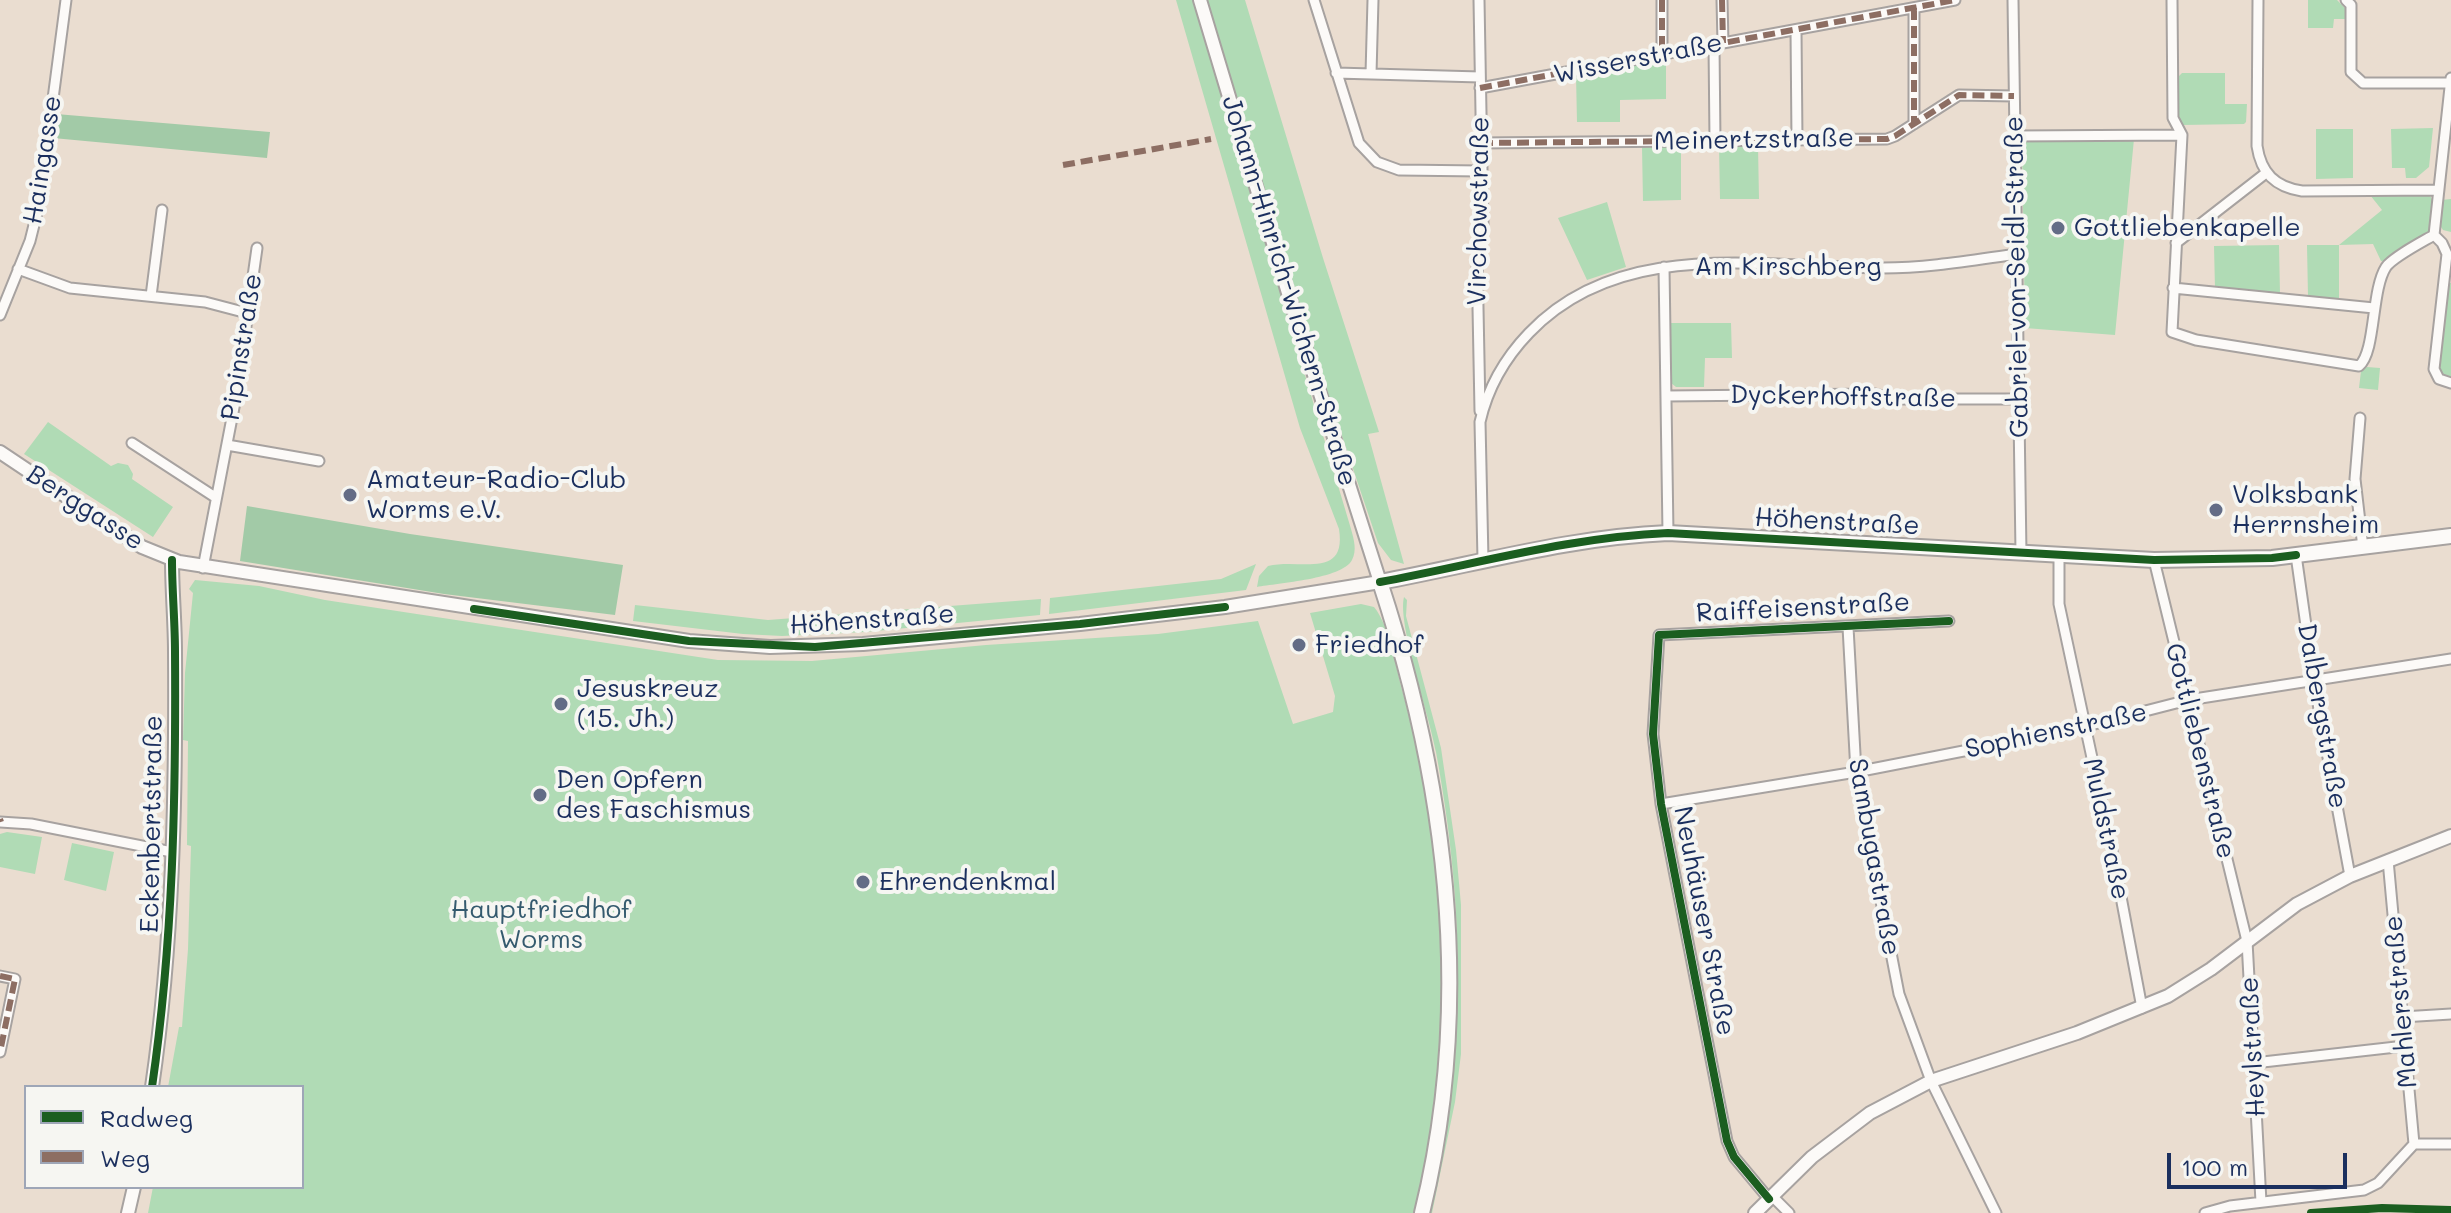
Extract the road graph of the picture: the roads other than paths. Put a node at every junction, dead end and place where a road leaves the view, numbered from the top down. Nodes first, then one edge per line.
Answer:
1 (66, 0) edge
2 (1200, 0) edge
3 (1314, 0) edge
4 (1373, 0) edge
5 (1479, 0) edge
6 (1662, 0) edge
7 (1722, 0) edge
8 (1883, 0) edge
9 (1950, 0) edge
10 (2013, 0) edge
11 (2172, 0) edge
12 (2258, 0) edge
13 (2346, 0) edge
14 (1914, 8) junction
15 (1884, 13) junction
16 (1796, 30) junction
17 (1718, 44) junction
18 (1662, 55) junction
19 (1336, 73) junction
20 (1371, 74) junction
21 (2451, 80) edge
22 (1480, 83) junction
23 (2014, 96) junction
24 (1914, 124) junction
25 (2182, 135) junction
26 (2015, 136) junction
27 (1797, 140) junction
28 (1715, 141) junction
29 (1481, 143) junction
30 (1481, 171) junction
31 (2266, 173) junction
32 (2438, 190) junction
33 (162, 210) dead end
34 (2436, 236) junction
35 (2451, 238) edge
36 (2176, 243) junction
37 (257, 248) dead end
38 (2017, 254) junction
39 (1664, 267) junction
40 (18, 269) junction
41 (2173, 288) junction
42 (151, 296) junction
43 (2374, 308) junction
44 (247, 313) junction
45 (0, 315) edge
46 (2451, 383) edge
47 (1666, 396) junction
48 (2019, 399) junction
49 (2360, 418) dead end
50 (1480, 422) junction
51 (132, 443) dead end
52 (227, 445) junction
53 (0, 452) edge
54 (319, 461) dead end
55 (215, 497) junction
56 (1668, 533) junction
57 (2451, 536) edge
58 (2363, 548) junction
59 (2021, 553) junction
60 (2296, 555) junction
61 (2059, 556) junction
62 (172, 560) junction
63 (1483, 560) junction
64 (2154, 560) junction
65 (203, 568) junction
66 (1380, 582) junction
67 (1949, 621) dead end
68 (1848, 627) junction
69 (1659, 635) joint
70 (2451, 659) edge
71 (2314, 682) junction
72 (2188, 700) junction
73 (2083, 727) junction
74 (1856, 772) junction
75 (1661, 804) junction
76 (0, 821) edge
77 (2451, 836) edge
78 (172, 852) junction
79 (2388, 860) junction
80 (2350, 876) junction
81 (2247, 941) junction
82 (0, 976) edge
83 (2142, 1008) junction
84 (2451, 1014) edge
85 (2402, 1017) junction
86 (2405, 1046) junction
87 (0, 1052) edge
88 (2254, 1063) junction
89 (1931, 1081) junction
90 (152, 1085) edge
91 (2414, 1144) junction
92 (2451, 1144) edge
93 (134, 1189) edge
94 (1771, 1197) junction
95 (2261, 1202) junction
96 (128, 1213) edge
97 (1422, 1213) edge
98 (1755, 1213) edge
99 (1789, 1213) edge
100 (1996, 1213) edge
101 (2205, 1213) edge

1 - 40 street, Haingasse
2 - 66 street, Johann-Hinrich-Wichern-Straße
3 - 19 street
4 - 20 street
5 - 22 street, Virchowstraße
6 - 18 street
7 - 17 street
8 - 15 street
9 - 14 street, Wisserstraße
10 - 23 street, Gabriel-von-Seidl-Straße
11 - 25 street
12 - 31 street
13 - 21 street
14 - 15 street, Wisserstraße
14 - 24 street
15 - 16 street, Wisserstraße
16 - 17 street, Wisserstraße
16 - 27 street
17 - 18 street, Wisserstraße
17 - 28 street
18 - 22 street, Wisserstraße
19 - 20 street, Wisserstraße
19 - 30 street
20 - 22 street, Wisserstraße
21 - 32 street
22 - 29 street, Virchowstraße
23 - 24 street, Meinertzstraße
23 - 26 street, Gabriel-von-Seidl-Straße
24 - 27 street, Meinertzstraße
25 - 26 street
25 - 36 street
26 - 38 street, Gabriel-von-Seidl-Straße
27 - 28 street, Meinertzstraße
28 - 29 street, Meinertzstraße
29 - 30 street, Virchowstraße
30 - 50 street, Virchowstraße
31 - 32 street
31 - 36 street
32 - 34 street
33 - 42 street
34 - 35 street
34 - 43 street
34 - 46 street
36 - 41 street
37 - 44 street, Pipinstraße
38 - 39 street, Am Kirschberg
38 - 48 street, Gabriel-von-Seidl-Straße
39 - 47 street
39 - 50 street, Am Kirschberg
40 - 42 street
40 - 45 street, Haingasse
41 - 43 street
41 - 43 street
42 - 44 street
44 - 52 street, Pipinstraße
47 - 48 street, Dyckerhoffstraße
47 - 56 street
48 - 59 street, Gabriel-von-Seidl-Straße
49 - 58 street
50 - 63 street, Am Kirschberg
51 - 55 street
52 - 54 street, Pipinstraße
52 - 55 street, Pipinstraße
53 - 62 street, Berggasse
55 - 65 street, Pipinstraße
56 - 59 main road, Höhenstraße
56 - 63 main road, Höhenstraße
57 - 58 main road, Höhenstraße
58 - 60 main road, Höhenstraße
59 - 61 main road, Höhenstraße
60 - 64 main road, Höhenstraße
60 - 71 street, Dalbergstraße
61 - 64 main road, Höhenstraße
61 - 73 street, Muldstraße
62 - 65 street, Höhenstraße
62 - 78 street, Eckenbertstraße
63 - 66 main road, Höhenstraße
64 - 72 street, Gottliebenstraße
65 - 66 street, Höhenstraße
66 - 97 main road
67 - 68 street, Raiffeisenstraße
68 - 69 street, Raiffeisenstraße
68 - 74 street, Sambugastraße
69 - 75 street, Neuhäuser Straße
70 - 71 street, Sophienstraße
71 - 72 street, Sophienstraße
71 - 80 street, Dalbergstraße
72 - 73 street, Sophienstraße
72 - 81 street, Gottliebenstraße
73 - 74 street, Sophienstraße
73 - 83 street, Muldstraße
74 - 75 street, Sophienstraße
74 - 89 street, Sambugastraße
75 - 94 street, Neuhäuser Straße
76 - 78 street
77 - 79 street
78 - 90 street, Eckenbertstraße
79 - 80 street
79 - 85 street, Mahlerstraße
80 - 81 street
81 - 83 street
81 - 88 street, Heylstraße
82 - 87 street
83 - 89 street
84 - 85 street
85 - 86 street, Mahlerstraße
86 - 88 street
86 - 91 street, Mahlerstraße
88 - 95 street, Heylstraße
89 - 94 street
89 - 100 street, Sambugastraße
91 - 92 street
91 - 95 street
93 - 96 street
94 - 98 street
94 - 99 street, Neuhäuser Straße
95 - 101 street

